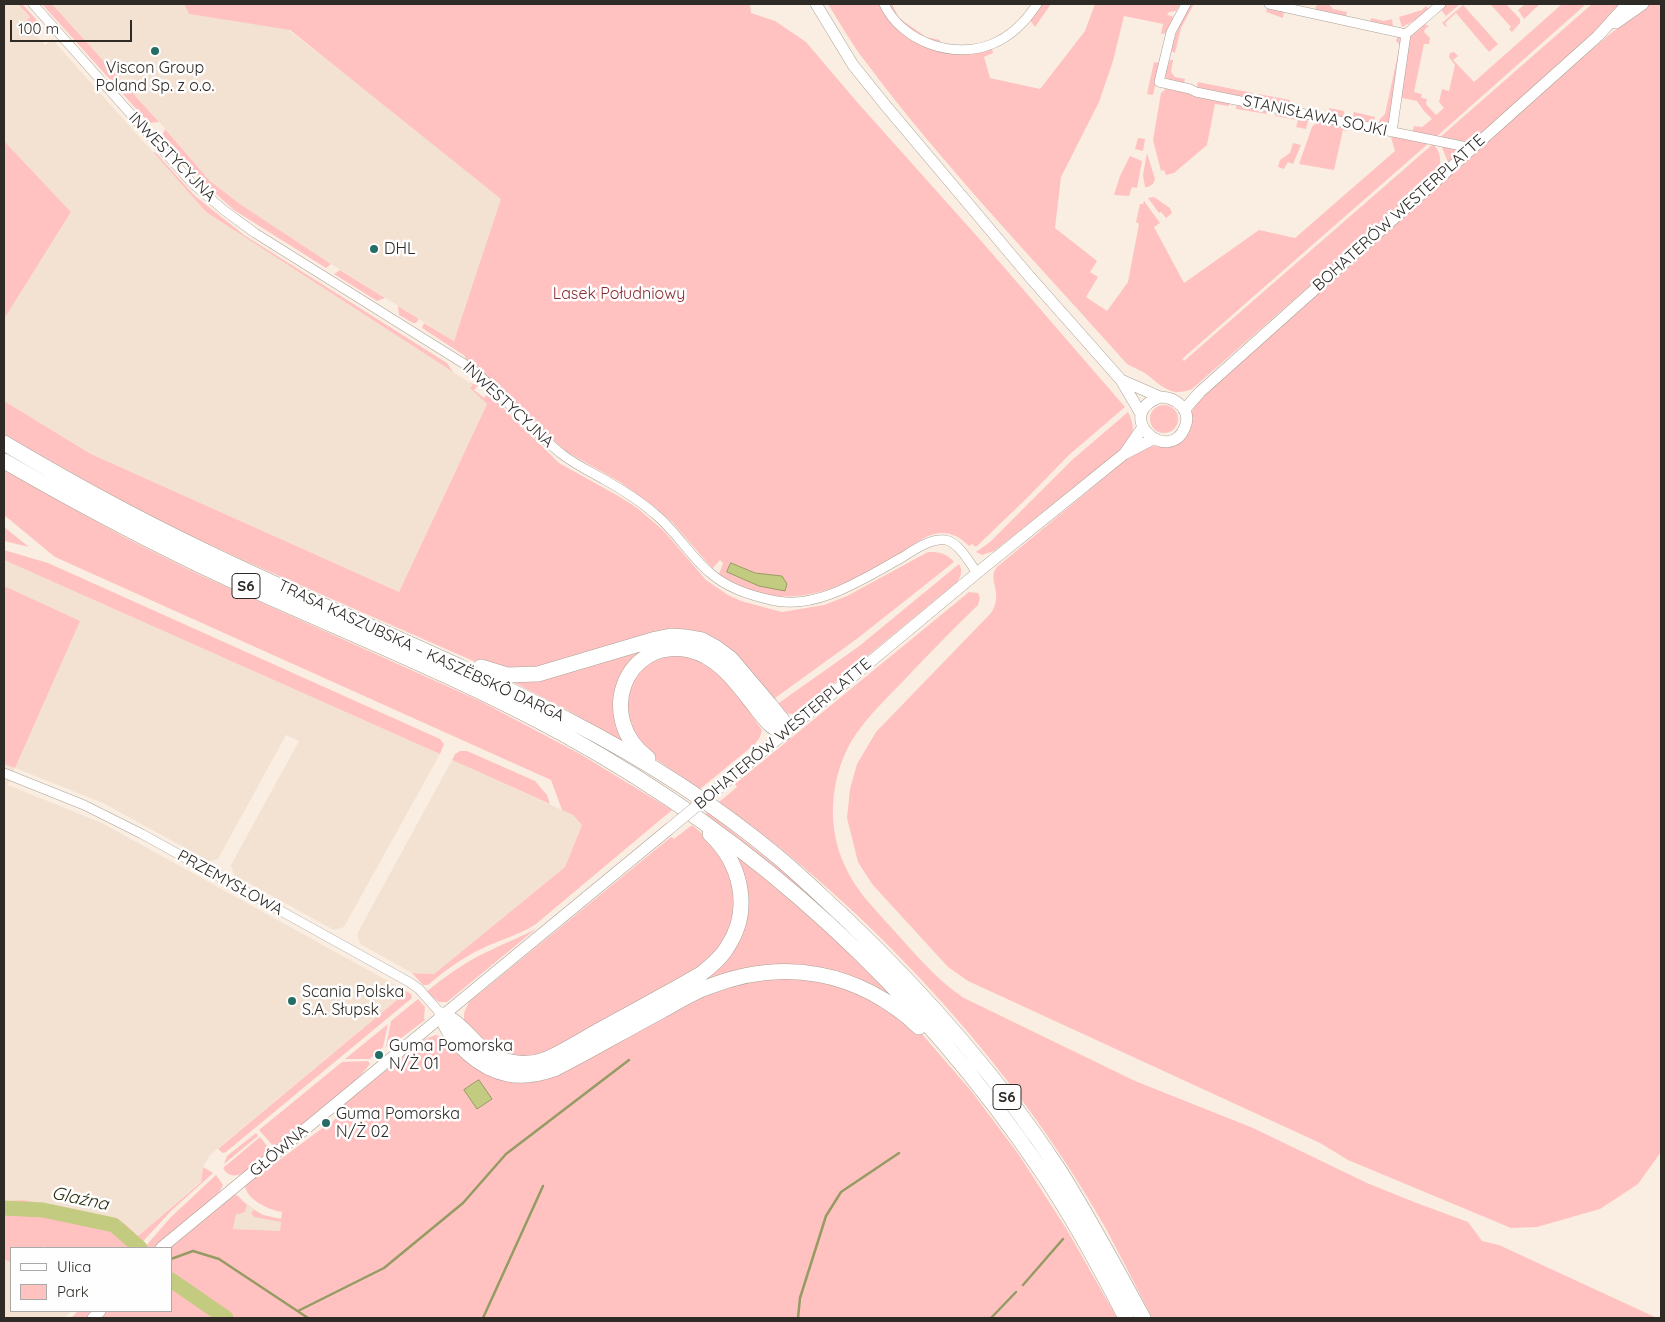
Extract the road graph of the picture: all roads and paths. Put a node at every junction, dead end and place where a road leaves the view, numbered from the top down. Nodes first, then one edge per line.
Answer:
1 (33, 4) edge
2 (816, 4) edge
3 (884, 4) edge
4 (1037, 4) edge
5 (1186, 4) edge
6 (1269, 4) edge
7 (1441, 4) edge
8 (1627, 4) edge
9 (1643, 4) edge
10 (1406, 34) junction
11 (1598, 36) junction
12 (1392, 132) junction
13 (1472, 148) junction
14 (1121, 380) junction
15 (1160, 397) junction
16 (1181, 406) junction
17 (1141, 414) junction
18 (1143, 427) junction
19 (1152, 439) junction
20 (4, 443) edge
21 (1124, 454) junction
22 (4, 461) edge
23 (977, 572) junction
24 (412, 644) junction
25 (784, 733) junction
26 (4, 773) edge
27 (689, 792) junction
28 (668, 797) junction
29 (442, 1015) junction
30 (970, 1073) junction
31 (162, 1247) edge
32 (1126, 1318) edge
33 (1143, 1318) edge

1 - 23 street, INWESTYCYJNA
2 - 14 main road
3 - 4 street
5 - 12 street, STANISŁAWA SOJKI
6 - 10 street
7 - 10 street
8 - 11 main road, BOHATERÓW WESTERPLATTE
9 - 11 main road, BOHATERÓW WESTERPLATTE
10 - 12 street
11 - 13 main road, BOHATERÓW WESTERPLATTE
12 - 13 street, STANISŁAWA SOJKI
13 - 16 main road, BOHATERÓW WESTERPLATTE
14 - 15 main road
14 - 17 main road
15 - 16 main road
15 - 17 main road
16 - 19 main road
17 - 18 main road
18 - 19 main road
18 - 21 main road, BOHATERÓW WESTERPLATTE
19 - 21 main road, BOHATERÓW WESTERPLATTE
20 - 24 highway, TRASA KASZUBSKA – KASZËBSKÔ DARGA / S6
21 - 23 main road, BOHATERÓW WESTERPLATTE
22 - 28 highway, TRASA KASZUBSKA – KASZËBSKÔ DARGA / S6
23 - 25 main road, BOHATERÓW WESTERPLATTE
24 - 25 highway
24 - 27 highway, TRASA KASZUBSKA – KASZËBSKÔ DARGA / S6
25 - 27 highway
25 - 29 main road, BOHATERÓW WESTERPLATTE, bridge
26 - 29 street, PRZEMYSŁOWA
27 - 33 highway, TRASA KASZUBSKA – KASZËBSKÔ DARGA / S6
28 - 29 highway
28 - 30 highway, TRASA KASZUBSKA – KASZËBSKÔ DARGA / S6
29 - 30 highway
29 - 31 main road, GŁÓWNA
30 - 32 highway, TRASA KASZUBSKA – KASZËBSKÔ DARGA / S6

